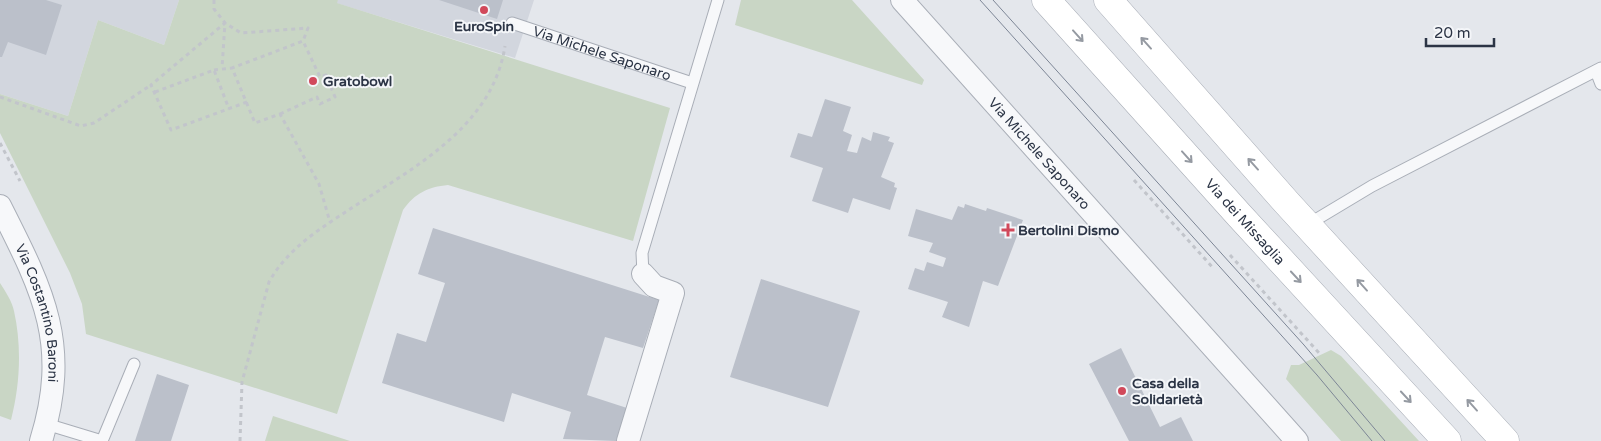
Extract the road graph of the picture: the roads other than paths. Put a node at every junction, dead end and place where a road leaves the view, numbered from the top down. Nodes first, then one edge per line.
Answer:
1 (718, 0) edge
2 (902, 0) edge
3 (1046, 0) edge
4 (1108, 0) edge
5 (512, 22) dead end
6 (1598, 69) edge
7 (692, 83) junction
8 (1601, 84) edge
9 (0, 206) edge
10 (1307, 225) junction
11 (643, 274) joint
12 (134, 364) dead end
13 (44, 432) edge
14 (102, 441) edge
15 (628, 441) edge
16 (1297, 441) edge
17 (1447, 441) edge
18 (1505, 441) edge

1 - 7 lane
2 - 16 street, Via Michele Saponaro
3 -> 17 main road, Via dei Missaglia
10 -> 4 main road
5 - 7 lane, Via Michele Saponaro
6 - 8 lane
6 - 10 lane
7 - 11 lane
9 - 13 street, Via Costantino Baroni
18 -> 10 main road
11 - 15 street
12 - 14 lane, Via Costantino Baroni
13 - 14 lane, Via Costantino Baroni

